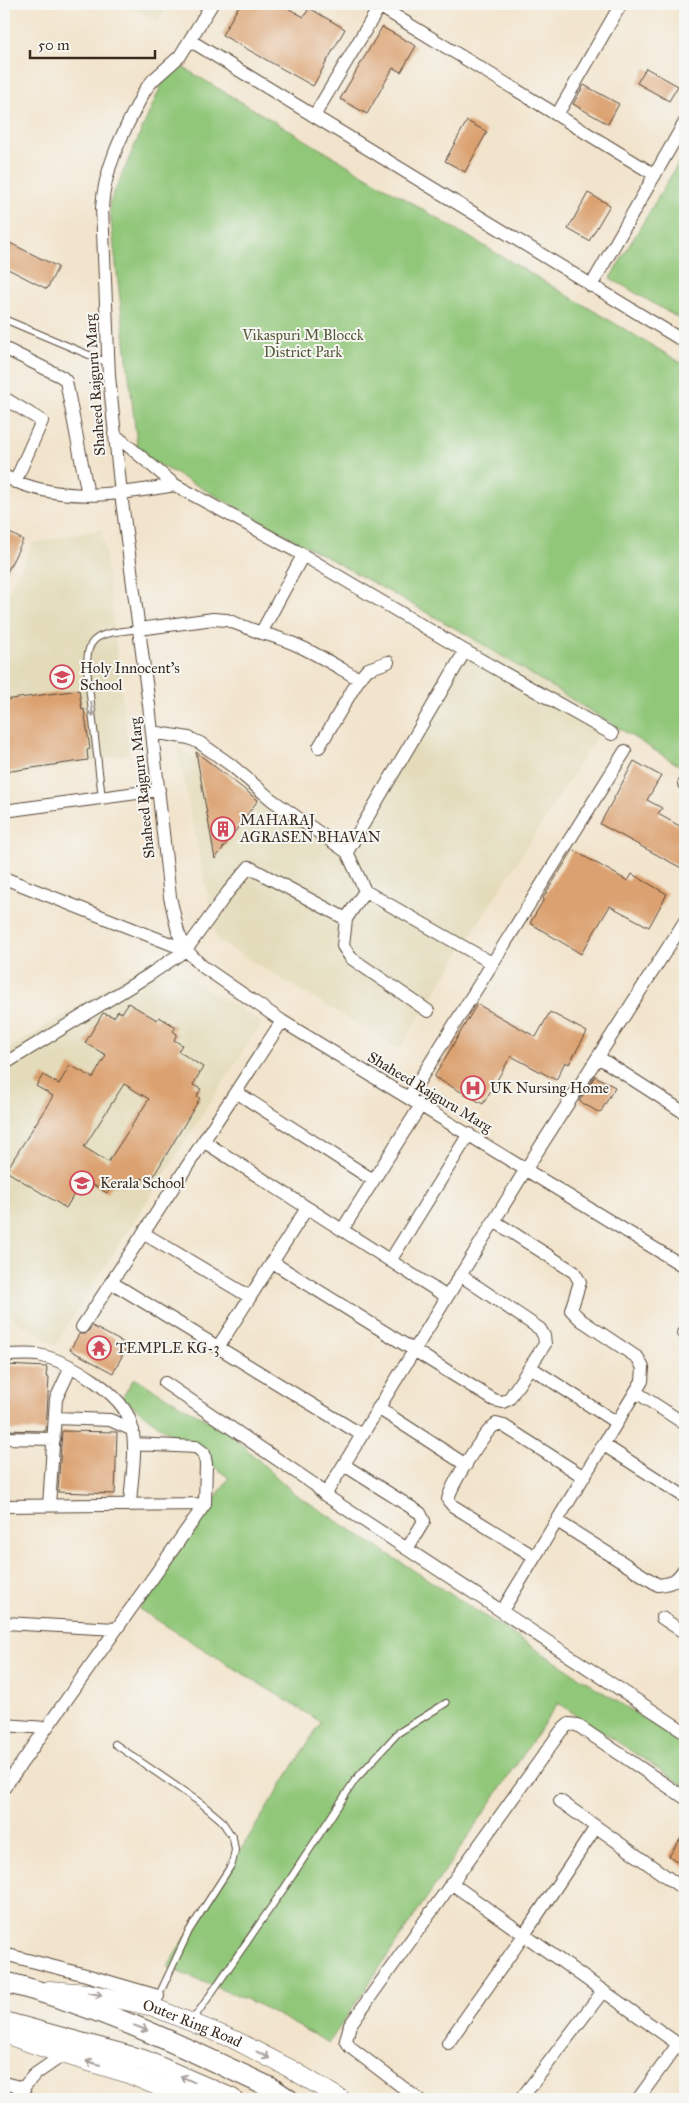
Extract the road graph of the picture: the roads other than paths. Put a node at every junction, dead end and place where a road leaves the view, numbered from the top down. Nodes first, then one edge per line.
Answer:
1 (212, 4) edge
2 (621, 4) edge
3 (380, 5) edge
4 (191, 40) junction
5 (557, 115) junction
6 (314, 116) junction
7 (685, 122) edge
8 (655, 175) junction
9 (590, 286) junction
10 (4, 319) edge
11 (685, 342) edge
12 (4, 348) edge
13 (108, 363) junction
14 (4, 398) edge
15 (114, 434) junction
16 (9, 479) edge
17 (175, 485) junction
18 (121, 494) junction
19 (88, 495) junction
20 (302, 555) junction
21 (139, 629) junction
22 (260, 633) junction
23 (465, 651) junction
24 (388, 662) dead end
25 (359, 679) junction
26 (152, 732) junction
27 (612, 734) dead end
28 (319, 746) dead end
29 (625, 751) dead end
30 (159, 790) junction
31 (102, 798) junction
32 (4, 811) edge
33 (347, 852) junction
34 (4, 878) edge
35 (365, 891) junction
36 (346, 919) junction
37 (685, 921) edge
38 (186, 950) junction
39 (492, 963) junction
40 (428, 1011) dead end
41 (282, 1021) junction
42 (598, 1058) junction
43 (4, 1064) edge
44 (236, 1092) junction
45 (409, 1097) junction
46 (421, 1105) junction
47 (685, 1113) edge
48 (469, 1134) junction
49 (203, 1141) junction
50 (526, 1169) junction
51 (373, 1180) junction
52 (307, 1208) junction
53 (494, 1221) junction
54 (342, 1230) junction
55 (144, 1233) junction
56 (390, 1261) junction
57 (272, 1262) junction
58 (685, 1267) edge
59 (460, 1275) junction
60 (111, 1282) junction
61 (250, 1297) junction
62 (447, 1297) junction
63 (82, 1327) dead end
64 (218, 1347) junction
65 (414, 1350) junction
66 (4, 1355) edge
67 (71, 1367) junction
68 (530, 1367) junction
69 (165, 1383) dead end
70 (636, 1392) junction
71 (378, 1408) junction
72 (55, 1418) junction
73 (617, 1423) junction
74 (685, 1424) edge
75 (133, 1430) junction
76 (362, 1435) junction
77 (4, 1438) edge
78 (54, 1439) junction
79 (134, 1444) junction
80 (604, 1445) junction
81 (344, 1464) junction
82 (466, 1465) junction
83 (584, 1477) junction
84 (325, 1494) junction
85 (685, 1497) edge
86 (130, 1504) junction
87 (205, 1504) junction
88 (4, 1506) edge
89 (49, 1506) junction
90 (557, 1521) junction
91 (407, 1548) junction
92 (535, 1557) junction
93 (685, 1568) edge
94 (502, 1611) junction
95 (662, 1618) dead end
96 (4, 1623) edge
97 (116, 1630) junction
98 (685, 1633) edge
99 (446, 1703) dead end
100 (4, 1725) edge
101 (46, 1728) junction
102 (685, 1732) edge
103 (115, 1744) dead end
104 (4, 1788) edge
105 (685, 1798) edge
106 (560, 1801) dead end
107 (596, 1827) junction
108 (451, 1883) junction
109 (685, 1890) edge
110 (524, 1935) junction
111 (4, 1954) edge
112 (4, 1982) edge
113 (29, 1988) junction
114 (603, 1990) junction
115 (155, 2002) junction
116 (4, 2022) edge
117 (191, 2022) junction
118 (4, 2034) edge
119 (448, 2043) dead end
120 (683, 2046) edge
121 (63, 2055) junction
122 (4, 2083) edge
123 (24, 2093) edge
124 (161, 2093) edge
125 (187, 2099) edge
126 (232, 2099) edge
127 (288, 2099) edge
128 (341, 2099) edge
129 (418, 2099) edge
130 (521, 2099) edge
131 (638, 2099) edge

1 - 4 street, Shaheed Rajguru Marg
2 - 5 street
3 - 5 street
3 - 6 street
4 - 6 street
4 - 13 street, Shaheed Rajguru Marg
5 - 8 street
6 - 9 street
7 - 8 street
8 - 9 street
9 - 11 street
10 - 13 lane
12 - 19 street
13 - 15 street, Shaheed Rajguru Marg
14 - 16 street
15 - 17 street
15 - 18 street, Shaheed Rajguru Marg
16 - 19 street
17 - 18 street
17 - 20 street
18 - 19 street
18 - 21 street, Shaheed Rajguru Marg
20 - 22 street
20 - 23 street
21 - 22 street
21 - 26 street, Shaheed Rajguru Marg
21 -> 31 lane
22 - 25 street
23 - 27 street
23 - 33 street
24 - 25 street
25 - 28 street
26 - 30 street, Shaheed Rajguru Marg
26 - 33 street
29 - 39 street
30 - 31 street
30 - 38 street, Shaheed Rajguru Marg
31 - 32 street
33 - 35 street
34 - 38 street
35 - 36 street
35 - 39 street
36 - 38 street
36 - 40 street
37 - 42 street
38 - 41 street, Shaheed Rajguru Marg
38 - 43 street
39 - 45 street
41 - 44 street
41 - 45 street, Shaheed Rajguru Marg
42 - 47 street
42 - 50 street
44 - 49 street
44 - 51 street
45 - 46 street, Shaheed Rajguru Marg
46 - 48 street, Shaheed Rajguru Marg
46 - 51 street
48 - 50 street, Shaheed Rajguru Marg
48 - 56 street
49 - 52 street
49 - 55 street
50 - 53 street
50 - 58 street, Shaheed Rajguru Marg
51 - 54 street
52 - 54 street
52 - 57 street
53 - 59 street
53 - 70 street
54 - 56 street
55 - 60 street
55 - 61 street
56 - 62 street
57 - 61 street
57 - 65 street
59 - 62 street
59 - 68 street
60 - 63 street
60 - 64 street
61 - 64 street
62 - 65 street
64 - 76 street
65 - 68 street
65 - 71 street
66 - 67 street
67 - 72 street
67 - 75 street
68 - 73 street
69 - 84 street
70 - 73 street
70 - 74 street
71 - 76 street
71 - 82 street
72 - 75 street
72 - 78 street
73 - 80 street
75 - 79 street
76 - 81 street
77 - 78 street
78 - 89 street
79 - 86 street
79 - 87 street
80 - 83 street
80 - 85 street
81 - 84 street
81 - 91 street
82 - 83 street
82 - 92 street
83 - 90 street
84 - 91 street
86 - 87 street
86 - 89 street
87 - 97 street
88 - 89 street
90 - 92 street
90 - 93 street
91 - 94 street
92 - 94 street
94 - 102 street
95 - 98 street
96 - 97 street
97 - 101 street
99 - 117 lane
100 - 101 street
101 - 104 street
103 - 115 lane
105 - 108 street
106 - 107 street
107 - 109 street
107 - 110 street
108 - 110 street
108 - 129 street
110 - 114 street
110 - 119 street
111 - 115 street
112 - 113 main road, Outer Ring Road
113 -> 115 street, Outer Ring Road
113 -> 127 main road, Outer Ring Road
114 - 120 street
114 - 130 street
115 - 117 street, Outer Ring Road
126 -> 116 main road
117 -> 128 street, Outer Ring Road
118 - 121 street
120 - 131 street
121 - 123 street
124 -> 121 street
122 - 123 street
124 - 125 street

